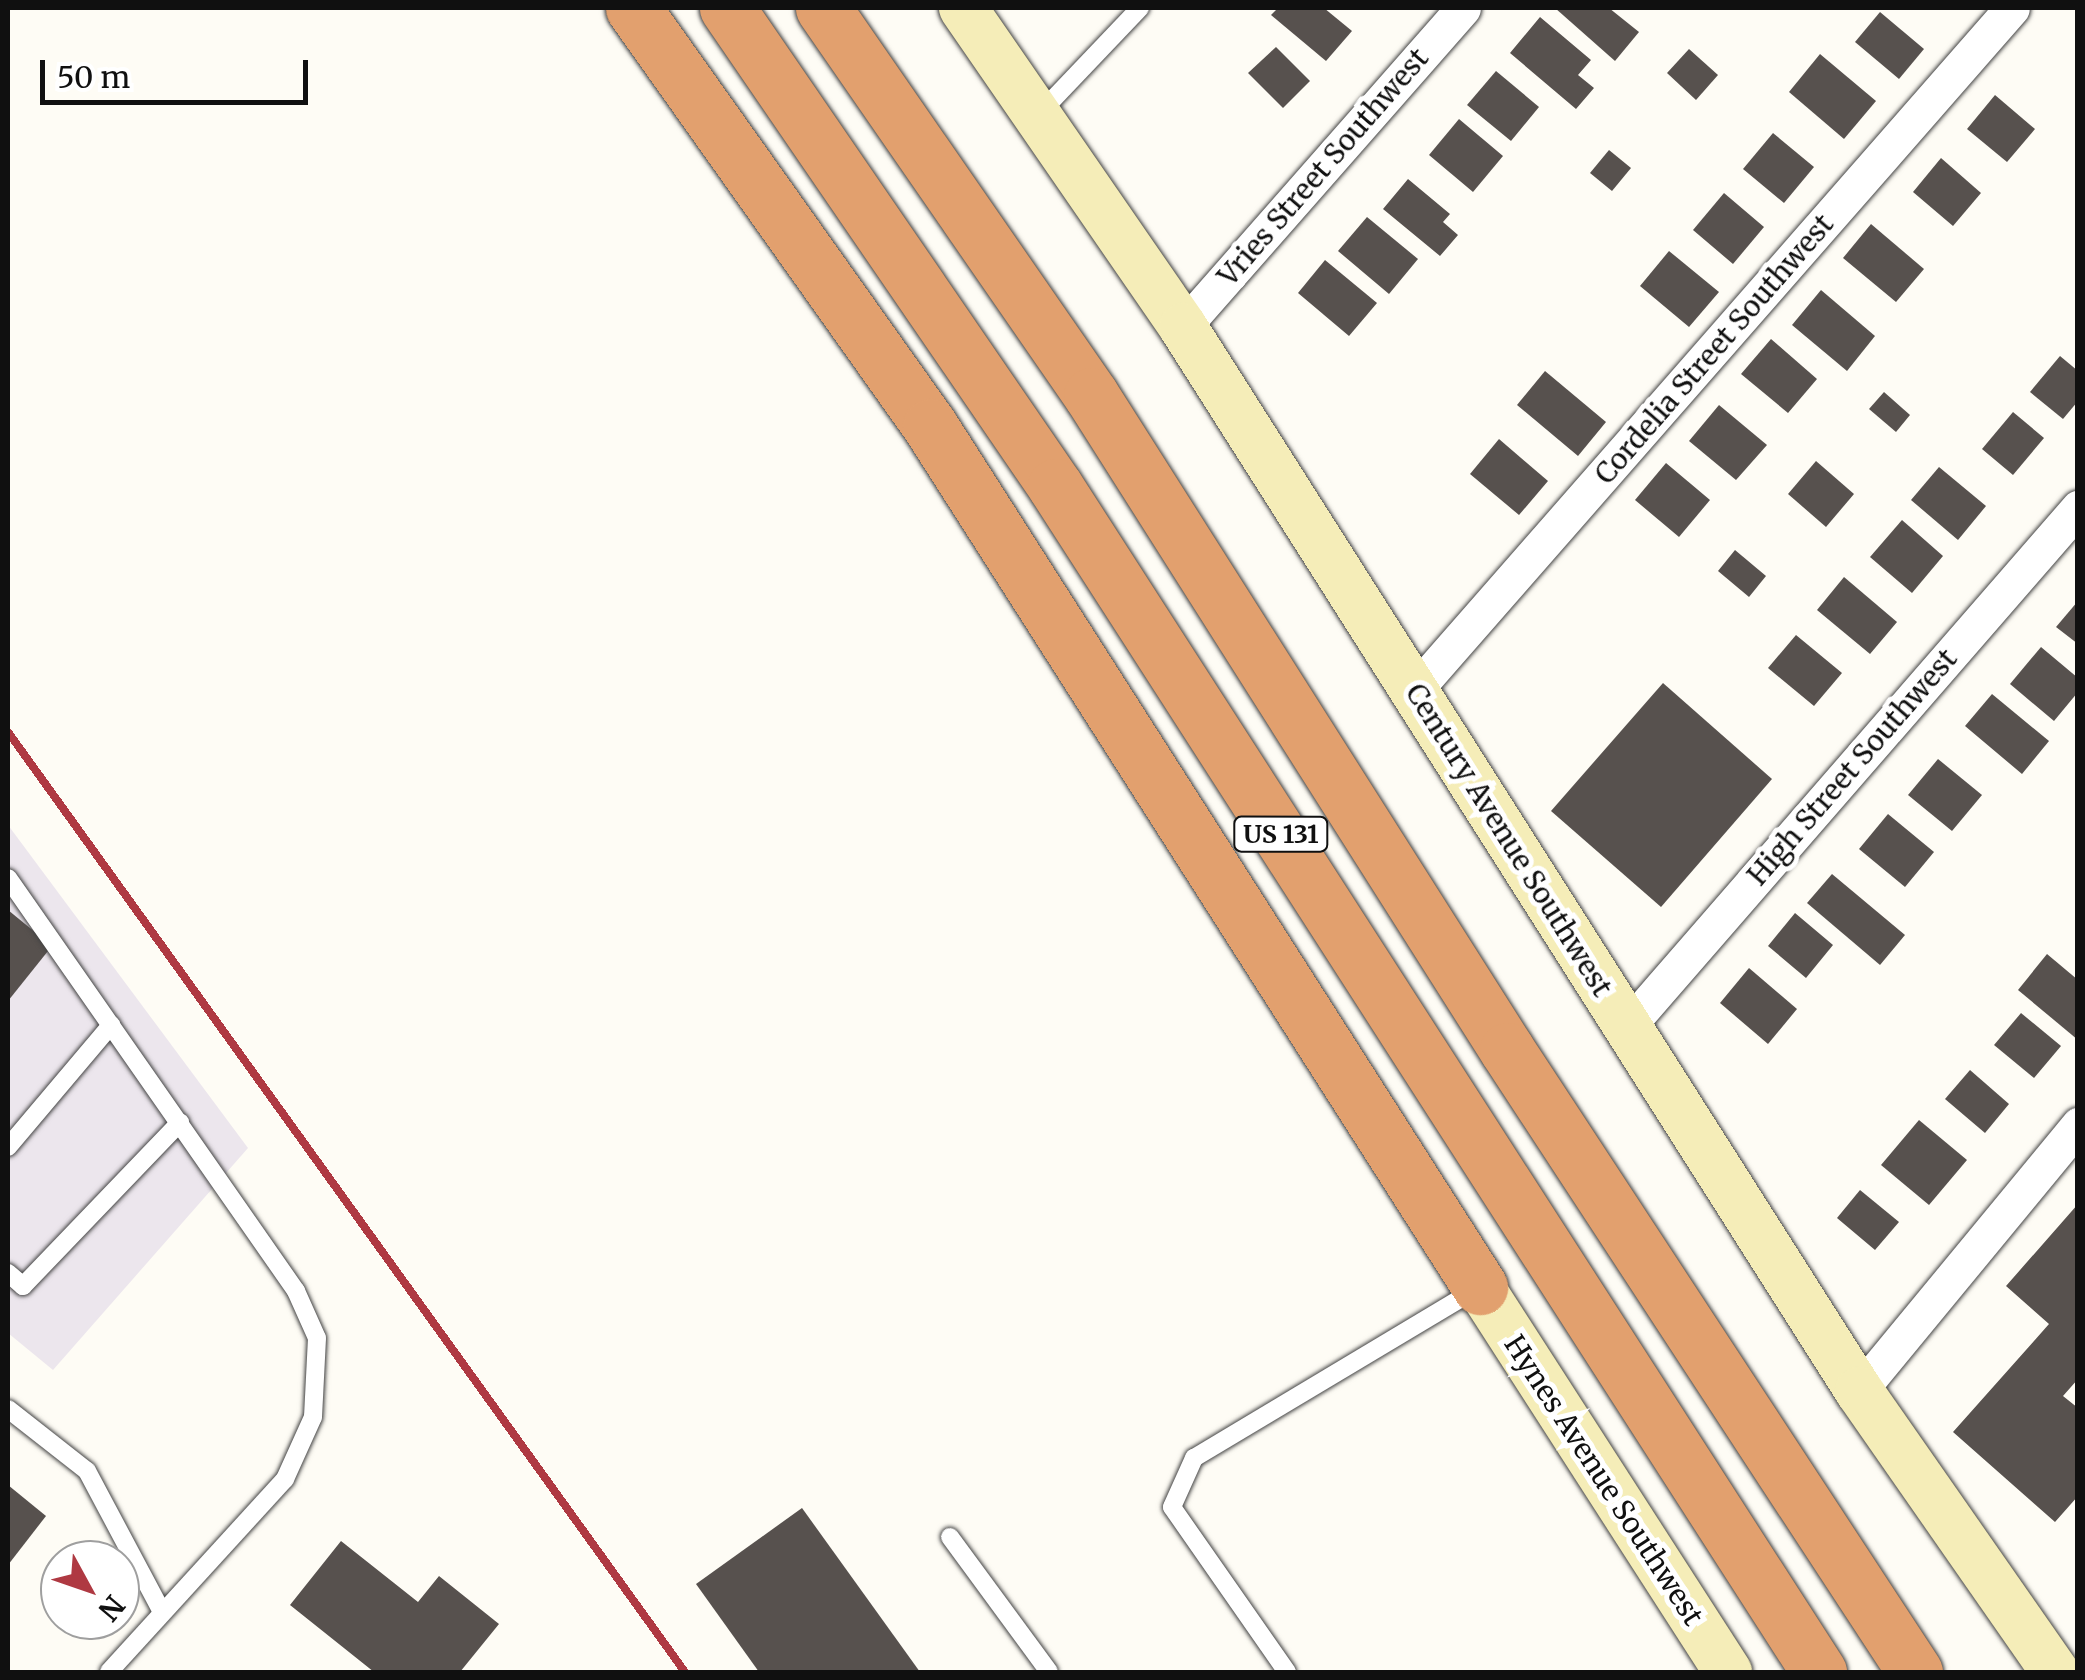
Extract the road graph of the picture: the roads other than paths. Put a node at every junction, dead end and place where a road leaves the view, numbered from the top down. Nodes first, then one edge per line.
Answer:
1 (633, 8) edge
2 (727, 8) edge
3 (823, 8) edge
4 (963, 8) edge
5 (1140, 8) edge
6 (1463, 8) edge
7 (2012, 8) edge
8 (1037, 115) junction
9 (1183, 327) junction
10 (2078, 508) edge
11 (1415, 690) junction
12 (8, 878) edge
13 (112, 1025) junction
14 (1627, 1027) junction
15 (180, 1122) junction
16 (2078, 1124) edge
17 (8, 1148) edge
18 (8, 1273) edge
19 (1480, 1287) junction
20 (1859, 1390) junction
21 (8, 1409) edge
22 (950, 1537) dead end
23 (161, 1610) junction
24 (109, 1672) edge
25 (1050, 1672) edge
26 (1287, 1672) edge
27 (1728, 1672) edge
28 (1819, 1672) edge
29 (1918, 1672) edge
30 (2055, 1672) edge

1 - 19 highway
2 - 28 highway, US 131
3 - 29 highway, US 131
4 - 8 street, Century Avenue Southwest
5 - 8 lane
6 - 9 street, Vries Street Southwest
7 - 11 street, Cordelia Street Southwest
8 - 9 street, Century Avenue Southwest
9 - 11 street, Century Avenue Southwest
10 - 14 street, High Street Southwest
11 - 14 street, Century Avenue Southwest
12 - 13 lane
13 - 15 lane
13 - 17 lane
14 - 20 street, Century Avenue Southwest
15 - 18 lane
15 - 23 lane
16 - 20 street
19 - 26 lane
19 - 27 street, Hynes Avenue Southwest
20 - 30 street, Century Avenue Southwest
21 - 23 lane
22 - 25 lane
23 - 24 lane

